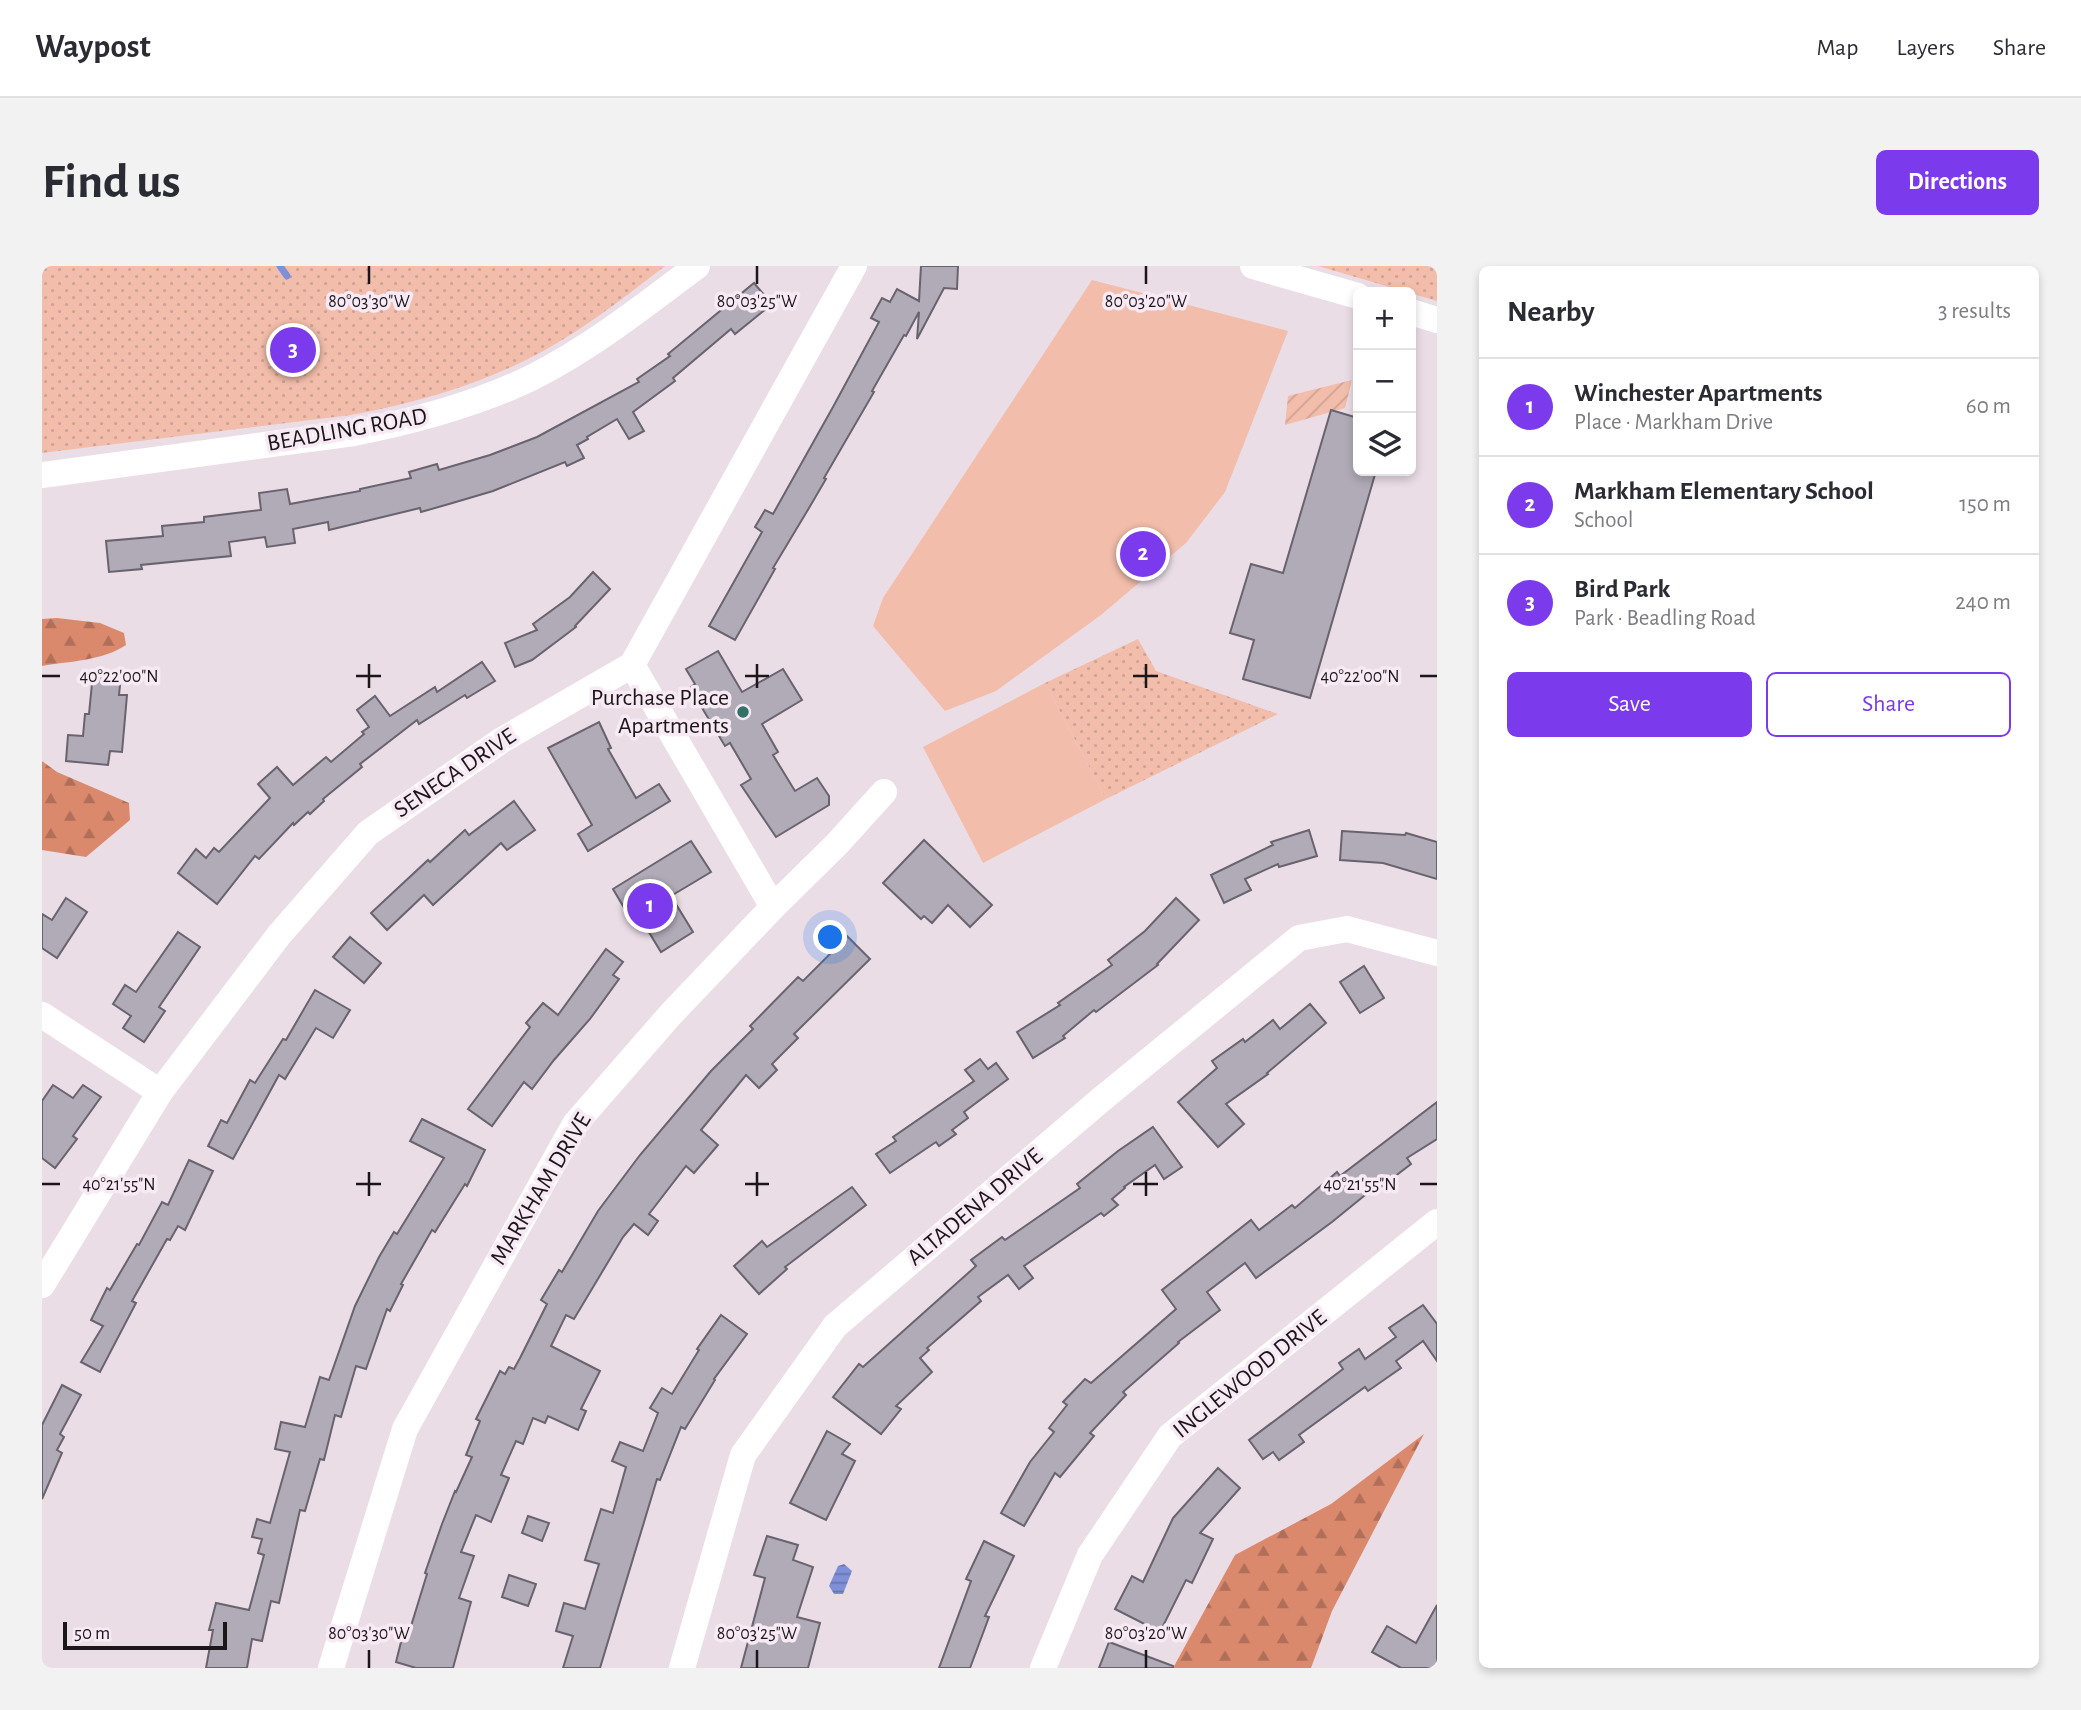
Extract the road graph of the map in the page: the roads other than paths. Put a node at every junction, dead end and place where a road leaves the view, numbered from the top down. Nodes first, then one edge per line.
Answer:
1 (697, 266) edge
2 (854, 266) edge
3 (1253, 266) edge
4 (1353, 295) edge
5 (1416, 314) edge
6 (1437, 320) edge
7 (42, 475) edge
8 (632, 665) junction
9 (884, 792) dead end
10 (773, 907) junction
11 (1437, 953) edge
12 (42, 1015) edge
13 (160, 1092) junction
14 (1437, 1223) edge
15 (42, 1285) edge
16 (331, 1668) edge
17 (682, 1668) edge
18 (1043, 1668) edge

1 - 7 street, BEADLING ROAD
2 - 8 street
3 - 4 street
5 - 6 street
8 - 10 street
8 - 13 street, SENECA DRIVE
9 - 10 street, MARKHAM DRIVE
10 - 16 street, MARKHAM DRIVE
11 - 17 street, ALTADENA DRIVE
12 - 13 street
13 - 15 street, SENECA DRIVE
14 - 18 street, INGLEWOOD DRIVE

